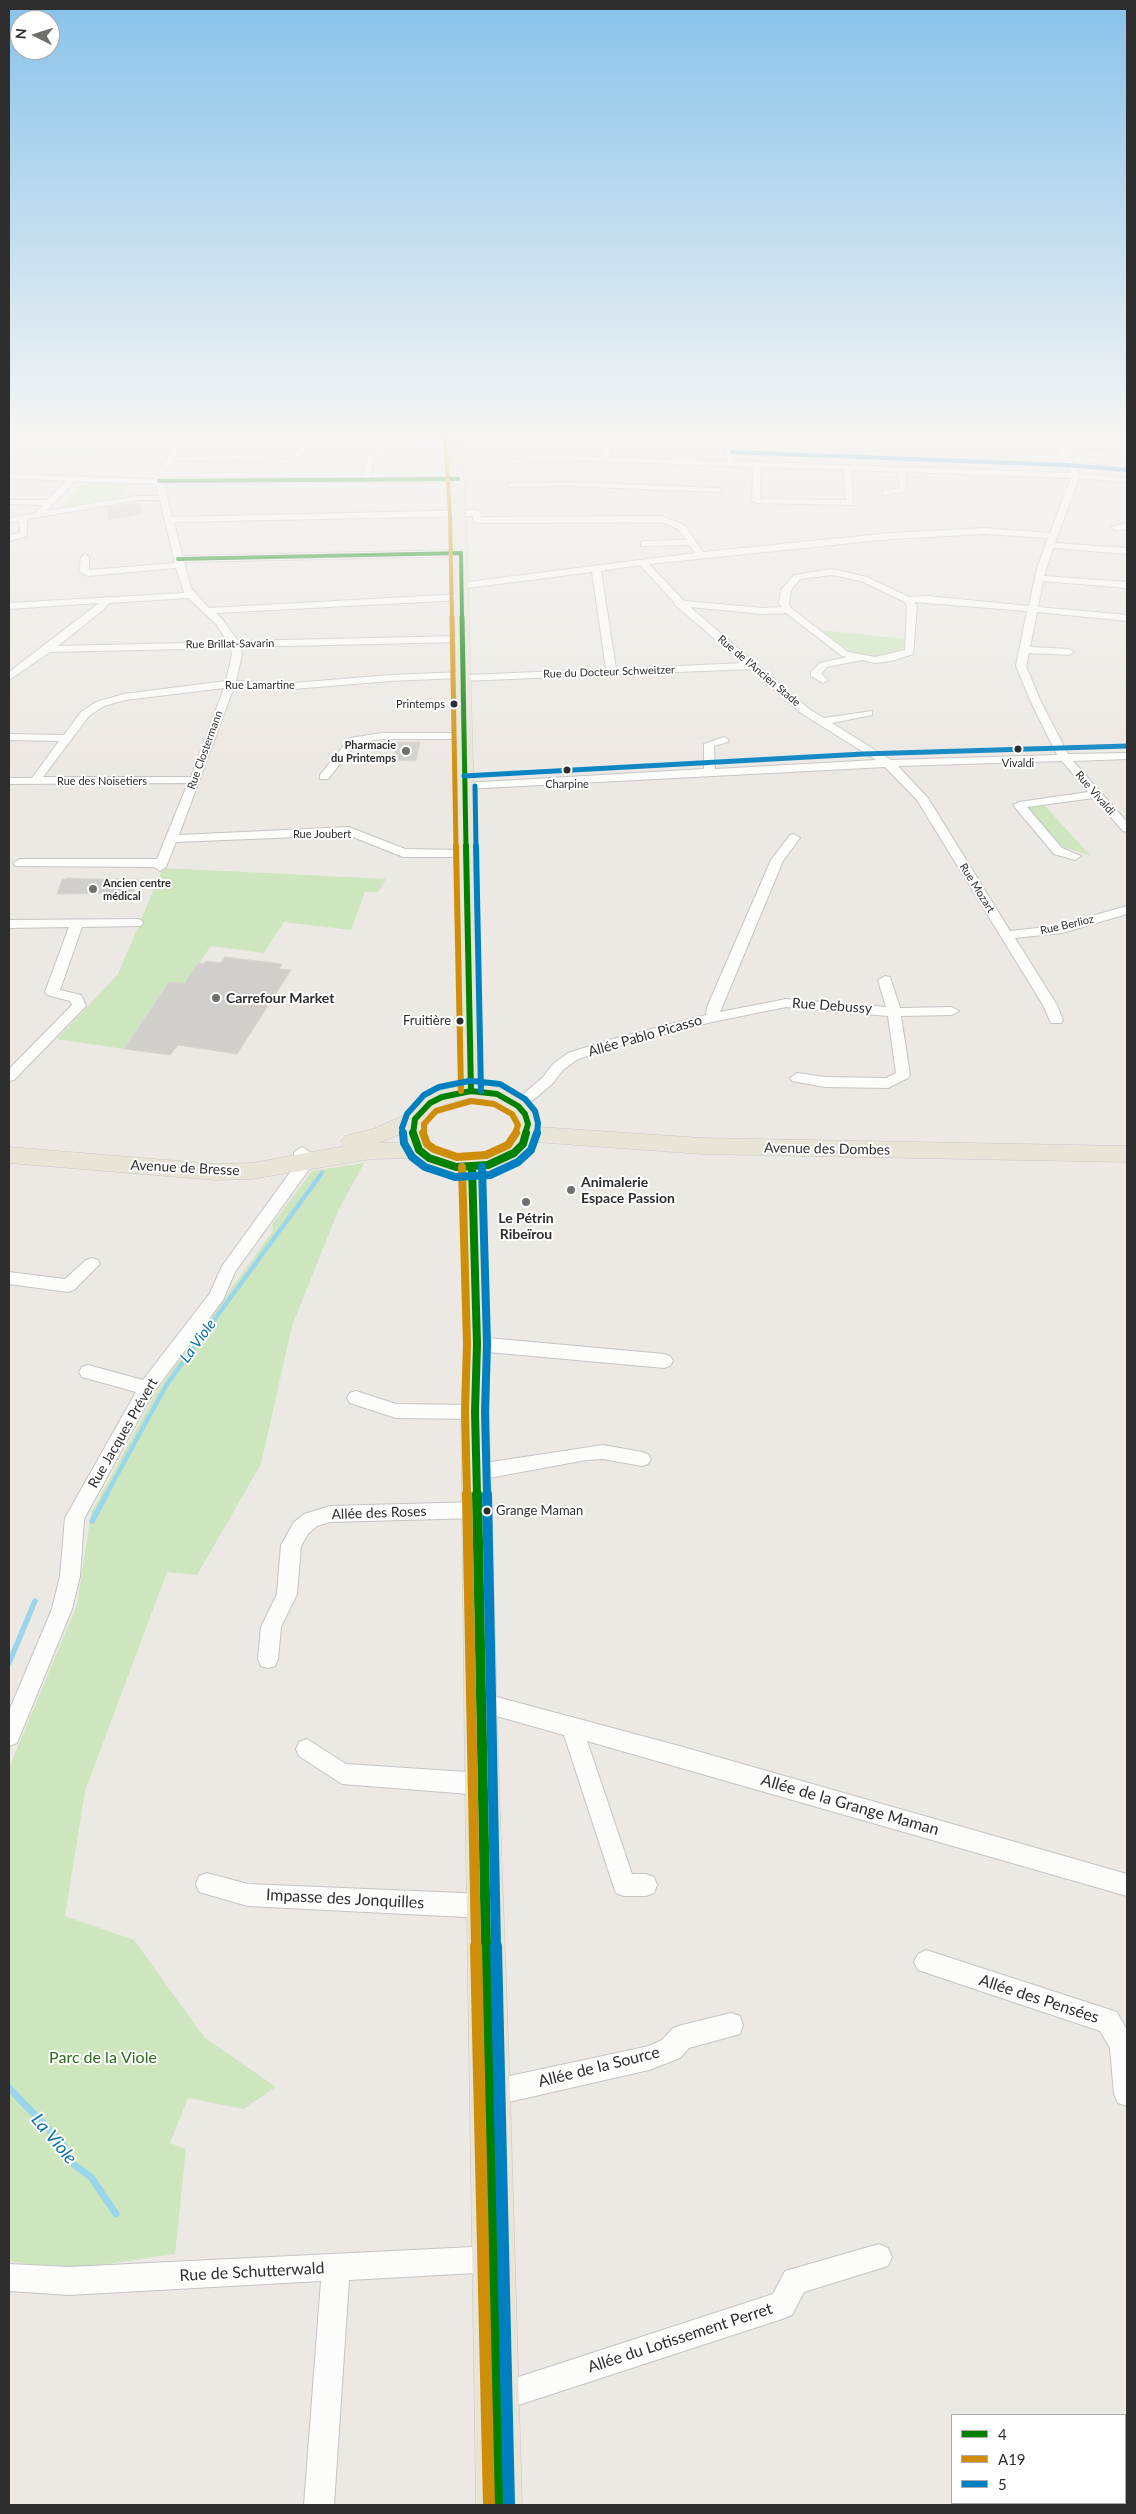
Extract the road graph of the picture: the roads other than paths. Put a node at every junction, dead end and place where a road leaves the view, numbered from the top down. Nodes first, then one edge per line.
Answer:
1 (176, 552) edge
2 (699, 552) edge
3 (729, 552) edge
4 (1048, 552) edge
5 (461, 553) joint
6 (701, 555) junction
7 (85, 557) dead end
8 (179, 562) junction
9 (644, 563) junction
10 (596, 569) junction
11 (1039, 578) junction
12 (1127, 585) edge
13 (460, 592) junction
14 (190, 595) junction
15 (106, 600) junction
16 (908, 600) junction
17 (678, 603) junction
18 (9, 606) edge
19 (788, 610) junction
20 (1032, 610) junction
21 (207, 611) junction
22 (1127, 618) edge
23 (461, 640) junction
24 (234, 643) junction
25 (48, 649) junction
26 (1024, 650) junction
27 (1069, 652) dead end
28 (858, 658) junction
29 (754, 666) junction
30 (611, 672) junction
31 (463, 676) junction
32 (9, 677) edge
33 (823, 680) dead end
34 (229, 684) junction
35 (868, 713) dead end
36 (821, 722) junction
37 (9, 736) edge
38 (464, 736) junction
39 (67, 738) junction
40 (724, 740) dead end
41 (1127, 756) edge
42 (1064, 758) junction
43 (888, 763) junction
44 (710, 771) junction
45 (324, 777) dead end
46 (194, 780) junction
47 (9, 781) edge
48 (35, 781) junction
49 (465, 786) junction
50 (1096, 794) junction
51 (1127, 829) edge
52 (794, 838) dead end
53 (172, 840) junction
54 (468, 854) junction
55 (1075, 856) dead end
56 (19, 863) dead end
57 (161, 865) joint
58 (1127, 910) edge
59 (137, 923) dead end
60 (9, 924) edge
61 (77, 924) junction
62 (1006, 935) junction
63 (885, 980) dead end
64 (952, 1011) dead end
65 (894, 1012) junction
66 (712, 1018) junction
67 (1056, 1020) dead end
68 (9, 1077) edge
69 (797, 1078) dead end
70 (471, 1091) junction
71 (518, 1106) junction
72 (415, 1120) junction
73 (527, 1134) junction
74 (9, 1143) edge
75 (420, 1150) junction
76 (9, 1154) edge
77 (1127, 1154) edge
78 (302, 1157) junction
79 (472, 1167) junction
80 (92, 1264) dead end
81 (9, 1278) edge
82 (477, 1344) junction
83 (664, 1361) dead end
84 (88, 1372) dead end
85 (147, 1388) junction
86 (356, 1398) dead end
87 (476, 1412) junction
88 (642, 1459) dead end
89 (478, 1472) junction
90 (478, 1510) junction
91 (268, 1659) dead end
92 (482, 1703) junction
93 (572, 1727) junction
94 (9, 1736) edge
95 (308, 1749) dead end
96 (482, 1784) junction
97 (207, 1884) dead end
98 (646, 1885) dead end
99 (1127, 1885) edge
100 (485, 1906) junction
101 (926, 1962) dead end
102 (731, 2024) dead end
103 (491, 2093) junction
104 (1127, 2094) edge
105 (879, 2257) dead end
106 (495, 2259) junction
107 (336, 2267) junction
108 (9, 2278) edge
109 (498, 2398) junction
110 (318, 2505) edge
111 (499, 2505) edge

1 - 8 street
2 - 6 street
3 - 6 street
4 - 11 street, Rue Vivaldi
5 - 8 street
5 - 13 main road
6 - 9 street
7 - 8 street
8 - 14 street
9 - 10 street
9 - 17 street, Rue de l’Ancien Stade
10 - 13 street
10 - 30 street
11 - 12 street
11 - 20 street, Rue Vivaldi
13 - 21 street
13 - 23 main road
14 - 15 street
14 - 21 street
15 - 18 street
15 - 25 street
16 - 19 street
16 - 20 street
16 - 28 street
17 - 19 street
17 - 29 street, Rue de l’Ancien Stade
19 - 28 street
20 - 22 street
20 - 26 street, Rue Vivaldi
21 - 24 street
23 - 24 street, Rue Brillat-Savarin
23 - 31 main road
24 - 25 street, Rue Brillat-Savarin
24 - 34 street, Rue Clostermann
25 - 32 street
26 - 27 street
26 - 42 street, Rue Vivaldi
28 - 33 street
29 - 30 street, Rue du Docteur Schweitzer
29 - 36 street, Rue de l’Ancien Stade
30 - 31 street, Rue du Docteur Schweitzer
31 - 34 street, Rue Lamartine
31 - 38 main road
34 - 39 street, Rue Lamartine
34 - 46 street, Rue Clostermann
35 - 36 street
36 - 43 street, Rue de l’Ancien Stade
37 - 39 street
38 - 45 street
38 - 49 main road
39 - 48 street, Rue Lamartine
40 - 44 street
41 - 42 street
42 - 43 street
42 - 50 street, Rue Vivaldi
43 - 44 street
43 - 62 street, Rue Mozart
44 - 49 street
46 - 48 street, Rue des Noisetiers
46 - 53 street, Rue Clostermann
47 - 48 street, Rue des Noisetiers
49 - 54 main road
50 - 51 street, Rue Vivaldi
50 - 55 street
52 - 66 street, Allée Pablo Picasso
53 - 54 street, Rue Joubert
53 - 57 street
54 - 70 main road
56 - 57 street
58 - 62 street, Rue Berlioz
59 - 61 street
60 - 61 street
61 - 68 street
62 - 67 street, Rue Mozart
63 - 65 street
64 - 65 street, Rue Debussy
65 - 66 street, Rue Debussy
65 - 69 street
66 - 71 street, Allée Pablo Picasso
70 - 71 main road
70 - 72 main road
71 - 73 main road
72 - 75 main road
72 - 78 main road, Avenue de Bresse
73 - 77 main road, Avenue des Dombes
73 - 79 main road
74 - 78 main road, Avenue de Bresse
75 - 78 main road, Avenue de Bresse
75 - 79 main road
76 - 78 main road, Avenue de Bresse
78 - 85 street, Rue Jacques Prévert
79 - 82 main road
80 - 81 street
82 - 83 street
82 - 87 main road
84 - 85 street
85 - 94 street, Rue Jacques Prévert
86 - 87 street
87 - 89 main road
88 - 89 street
89 - 90 main road
90 - 91 street, Allée des Roses
90 - 92 main road
92 - 93 street, Allée de la Grange Maman
92 - 96 main road
93 - 98 street
93 - 99 street, Allée de la Grange Maman
95 - 96 street
96 - 100 main road
97 - 100 street, Impasse des Jonquilles
100 - 103 main road
101 - 104 street, Allée des Pensées
102 - 103 street, Allée de la Source
103 - 106 main road
105 - 109 street, Allée du Lotissement Perret
106 - 107 street, Rue de Schutterwald
106 - 109 main road
107 - 108 street, Rue de Schutterwald
107 - 110 street
109 - 111 main road

